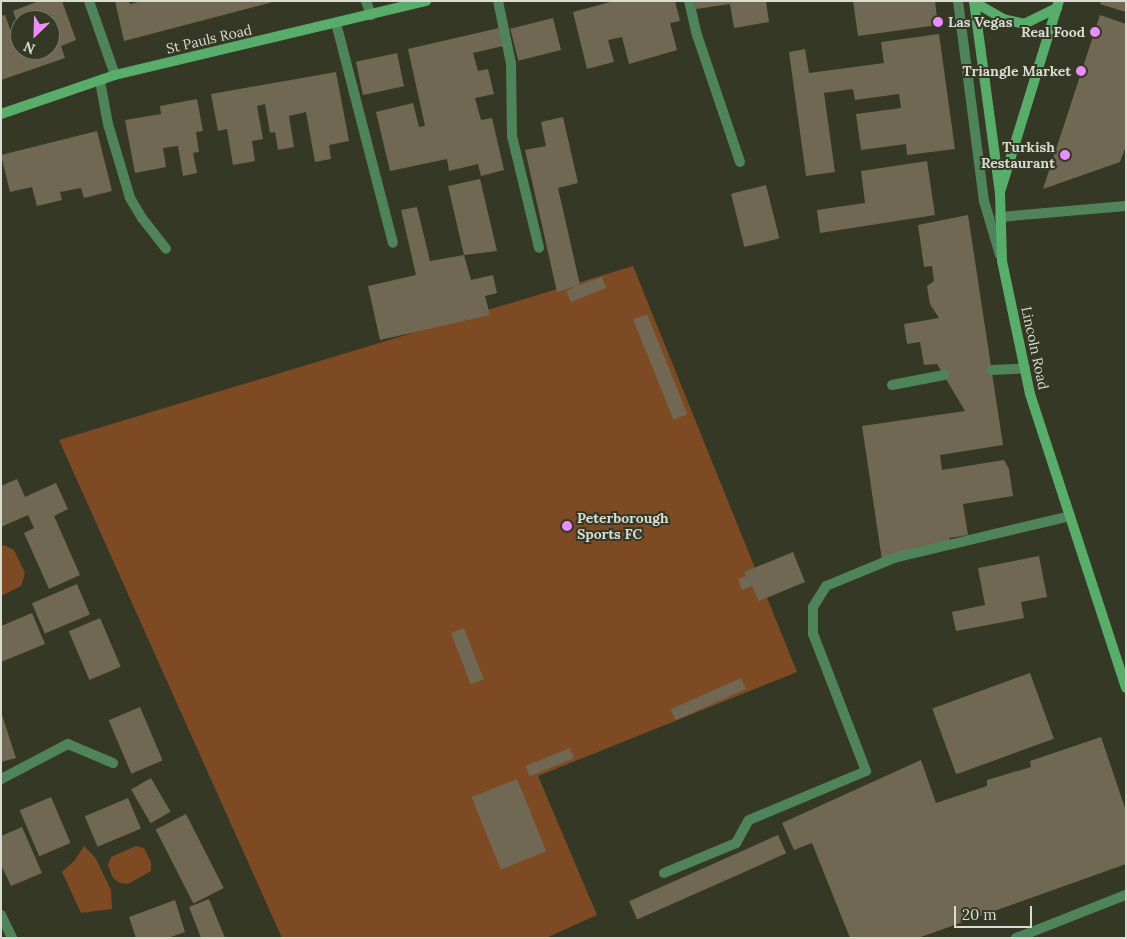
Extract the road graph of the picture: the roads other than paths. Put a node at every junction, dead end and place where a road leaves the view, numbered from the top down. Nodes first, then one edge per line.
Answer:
1 (89, 1) edge
2 (366, 1) edge
3 (426, 1) edge
4 (498, 1) edge
5 (689, 1) edge
6 (958, 1) edge
7 (974, 2) edge
8 (1058, 4) edge
9 (371, 14) junction
10 (336, 23) junction
11 (115, 75) junction
12 (100, 81) junction
13 (1, 114) edge
14 (740, 162) dead end
15 (1000, 193) junction
16 (1126, 206) edge
17 (1000, 217) junction
18 (393, 243) dead end
19 (539, 248) dead end
20 (166, 249) dead end
21 (1002, 261) junction
22 (1025, 368) junction
23 (992, 370) dead end
24 (944, 375) dead end
25 (892, 385) dead end
26 (1070, 516) junction
27 (1126, 688) edge
28 (113, 764) dead end
29 (1, 779) edge
30 (664, 874) dead end
31 (1126, 896) edge
32 (1, 915) edge
33 (12, 938) edge
34 (1016, 938) edge

1 - 11 street
2 - 9 street
3 - 9 street, St Pauls Road
4 - 19 street
5 - 14 street
6 - 21 street
7 - 8 street
7 - 15 street, Lincoln Road
8 - 15 street
9 - 10 street, St Pauls Road
10 - 11 street, St Pauls Road
10 - 18 street
11 - 12 street, St Pauls Road
12 - 13 street, St Pauls Road
12 - 20 street
15 - 17 street, Lincoln Road
16 - 17 street
17 - 21 street, Lincoln Road
21 - 22 street, Lincoln Road
22 - 23 street
22 - 26 street, Lincoln Road
24 - 25 street
26 - 27 street, Lincoln Road
26 - 30 street
28 - 29 street
31 - 34 street
32 - 33 street

